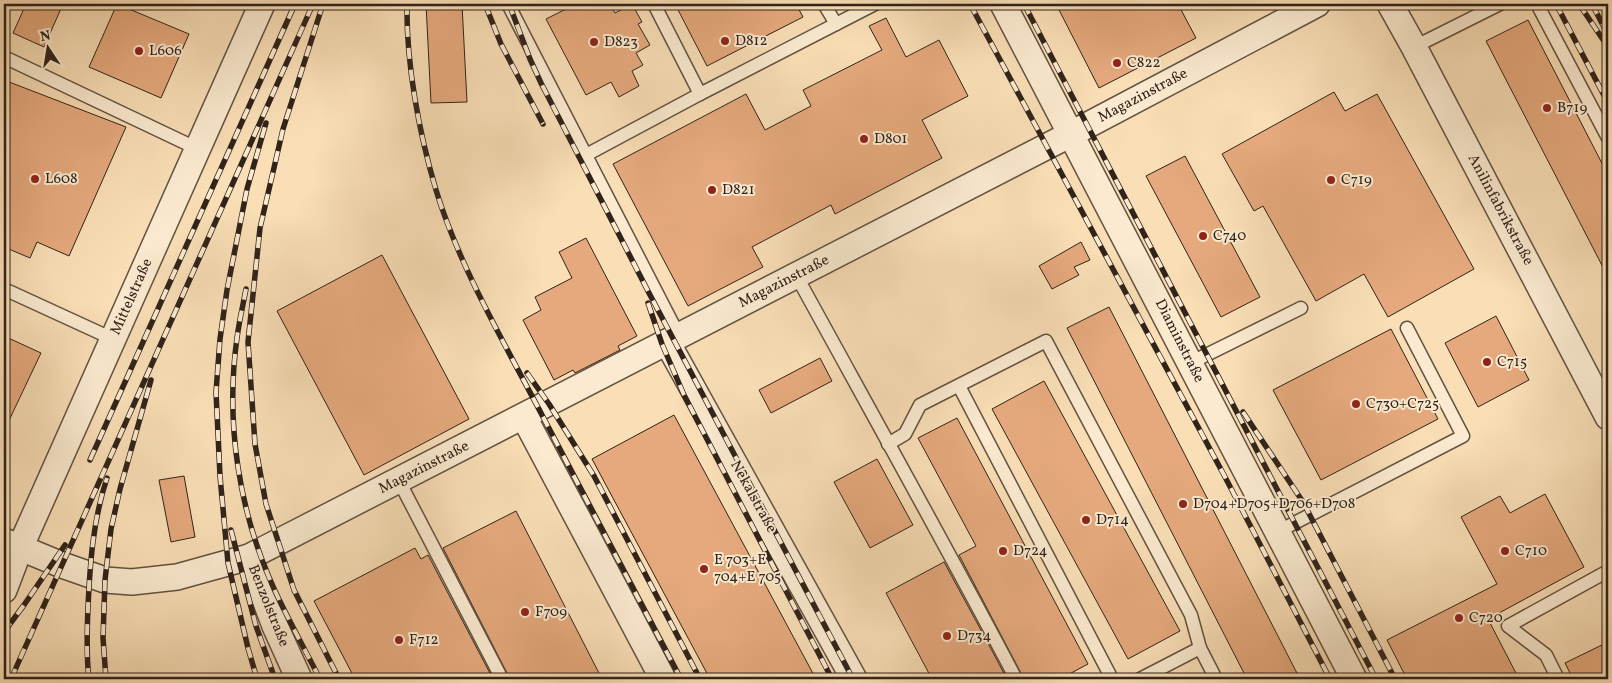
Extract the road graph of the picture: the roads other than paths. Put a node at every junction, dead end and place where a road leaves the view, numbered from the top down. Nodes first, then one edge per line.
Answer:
1 (262, 4) edge
2 (508, 4) edge
3 (654, 4) edge
4 (824, 4) edge
5 (875, 4) edge
6 (1003, 4) edge
7 (1317, 4) edge
8 (1390, 4) edge
9 (1500, 4) edge
10 (1537, 4) edge
11 (836, 24) junction
12 (1414, 46) junction
13 (4, 57) edge
14 (700, 94) junction
15 (1071, 134) junction
16 (1608, 138) edge
17 (198, 150) junction
18 (586, 155) junction
19 (796, 276) junction
20 (4, 289) edge
21 (1302, 308) dead end
22 (1407, 328) dead end
23 (113, 339) junction
24 (673, 339) junction
25 (1190, 363) junction
26 (959, 386) junction
27 (524, 417) junction
28 (1608, 417) edge
29 (888, 444) junction
30 (399, 481) junction
31 (1277, 532) junction
32 (12, 544) edge
33 (249, 557) junction
34 (1608, 572) edge
35 (4, 590) edge
36 (1200, 648) junction
37 (299, 679) edge
38 (502, 679) edge
39 (663, 679) edge
40 (854, 679) edge
41 (1016, 679) edge
42 (1112, 679) edge
43 (1140, 679) edge
44 (1216, 679) edge
45 (1354, 679) edge
46 (1558, 679) edge

1 - 17 street, Mittelstraße
2 - 18 lane
3 - 14 lane
4 - 11 lane
5 - 11 lane
6 - 15 street, Diaminstraße
7 - 15 street, Magazinstraße
8 - 12 street, Anilinfabrikstraße
9 - 12 lane
10 - 16 lane
11 - 14 lane
12 - 28 street, Anilinfabrikstraße
13 - 17 lane
14 - 18 lane
15 - 19 street, Magazinstraße
15 - 25 street, Diaminstraße
17 - 23 street, Mittelstraße
18 - 24 lane
19 - 24 street, Magazinstraße
19 - 29 lane
20 - 23 lane
21 - 25 lane
22 - 31 lane
23 - 32 street, Mittelstraße
24 - 27 street, Magazinstraße
24 - 40 street, Nekalstraße
25 - 31 street, Diaminstraße
26 - 29 lane
26 - 36 lane
26 - 42 lane
27 - 30 street, Magazinstraße
27 - 39 street
29 - 41 lane
30 - 33 street, Magazinstraße
30 - 38 lane
31 - 45 street, Diaminstraße
32 - 33 street, Benzolstraße
32 - 35 street, Mittelstraße
33 - 37 street, Benzolstraße
34 - 46 lane
36 - 43 lane
36 - 44 lane

